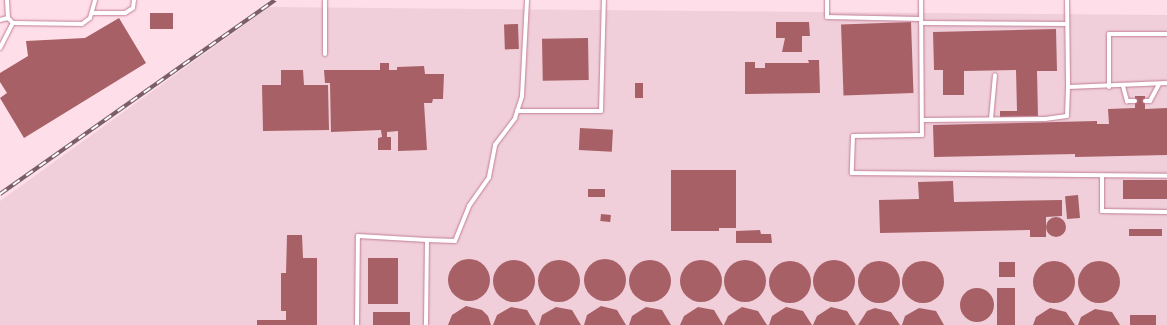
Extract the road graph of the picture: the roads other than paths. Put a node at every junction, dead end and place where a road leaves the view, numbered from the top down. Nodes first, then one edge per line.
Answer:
1 (7, 0) edge
2 (95, 0) edge
3 (134, 0) edge
4 (325, 0) edge
5 (527, 0) edge
6 (604, 0) edge
7 (827, 0) edge
8 (921, 0) edge
9 (1067, 0) edge
10 (92, 13) junction
11 (8, 18) junction
12 (0, 20) edge
13 (921, 21) junction
14 (13, 23) junction
15 (1067, 24) junction
16 (1167, 34) edge
17 (0, 48) edge
18 (326, 54) dead end
19 (995, 75) dead end
20 (1167, 83) edge
21 (1159, 84) junction
22 (1123, 86) junction
23 (1068, 87) junction
24 (1109, 87) junction
25 (1135, 101) dead end
26 (1145, 101) dead end
27 (517, 111) junction
28 (992, 119) junction
29 (922, 120) junction
30 (1102, 176) junction
31 (1167, 176) edge
32 (1167, 212) edge
33 (427, 240) junction
34 (357, 325) edge
35 (426, 325) edge

1 - 11 lane
2 - 10 lane
3 - 10 lane
4 - 18 lane
5 - 27 lane
6 - 27 lane
7 - 13 lane
8 - 13 lane
9 - 15 lane
10 - 14 lane
11 - 12 lane
11 - 14 lane
13 - 15 lane
13 - 29 lane
14 - 17 lane
15 - 23 lane
16 - 24 lane
19 - 28 lane
20 - 21 lane
21 - 22 lane
21 - 26 lane
22 - 24 lane
22 - 25 lane
23 - 24 lane
23 - 28 lane
27 - 33 lane
28 - 29 lane
29 - 30 lane
30 - 31 lane
30 - 32 lane
33 - 34 lane
33 - 35 lane

